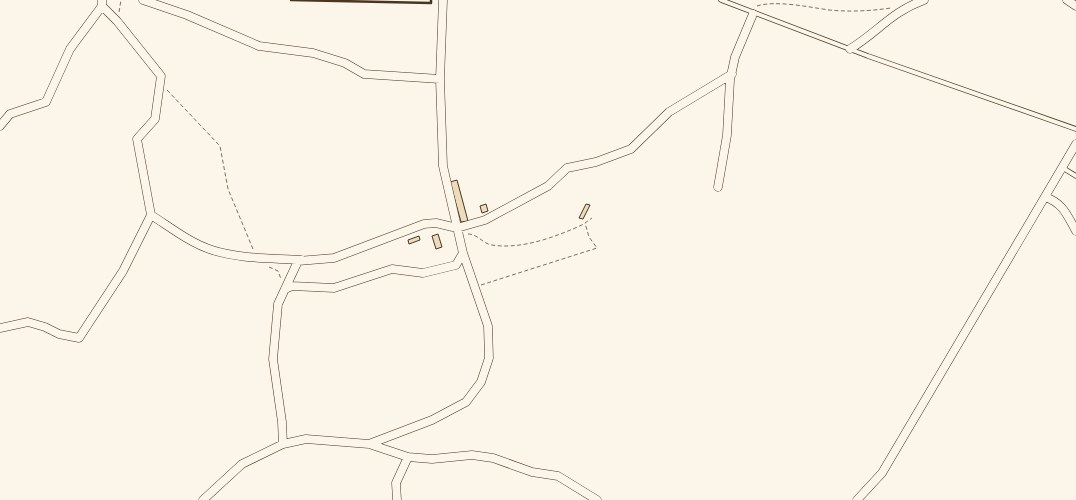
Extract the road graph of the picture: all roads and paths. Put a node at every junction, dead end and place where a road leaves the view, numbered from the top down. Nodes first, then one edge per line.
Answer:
1 (121, 0) edge
2 (143, 0) edge
3 (443, 0) edge
4 (721, 0) edge
5 (779, 0) edge
6 (924, 0) edge
7 (1067, 0) edge
8 (102, 3) edge
9 (776, 4) junction
10 (1076, 6) edge
11 (892, 8) dead end
12 (754, 14) junction
13 (117, 20) junction
14 (850, 49) junction
15 (732, 74) junction
16 (440, 79) junction
17 (160, 80) junction
18 (0, 126) edge
19 (1076, 129) edge
20 (1076, 144) edge
21 (1062, 168) junction
22 (1076, 176) edge
23 (718, 186) dead end
24 (1045, 197) junction
25 (151, 215) junction
26 (592, 218) dead end
27 (585, 223) junction
28 (458, 230) junction
29 (1076, 231) edge
30 (463, 253) junction
31 (259, 257) junction
32 (301, 260) junction
33 (476, 287) junction
34 (285, 289) junction
35 (0, 328) edge
36 (282, 444) junction
37 (370, 444) junction
38 (408, 457) junction
39 (203, 500) edge
40 (398, 500) edge
41 (597, 500) edge
42 (857, 500) edge

1 - 13 path
2 - 16 street
3 - 16 street
4 - 12 lane
5 - 9 path
6 - 14 street
7 - 10 street
8 - 13 street
8 - 18 street
9 - 11 path
9 - 12 path
12 - 14 lane
12 - 15 street
13 - 17 street
14 - 19 lane
15 - 23 street
15 - 28 street
16 - 28 street
17 - 25 street
17 - 31 path
20 - 21 street
21 - 22 lane
21 - 24 street
24 - 29 street
24 - 42 street
25 - 31 street
25 - 35 street
26 - 27 path
27 - 28 path
27 - 33 path
28 - 30 street
28 - 32 street
30 - 33 street
30 - 34 street
31 - 32 street
31 - 34 path
32 - 34 street
33 - 37 street
34 - 36 street
36 - 37 street
36 - 39 street
37 - 38 street
38 - 40 street
38 - 41 street

